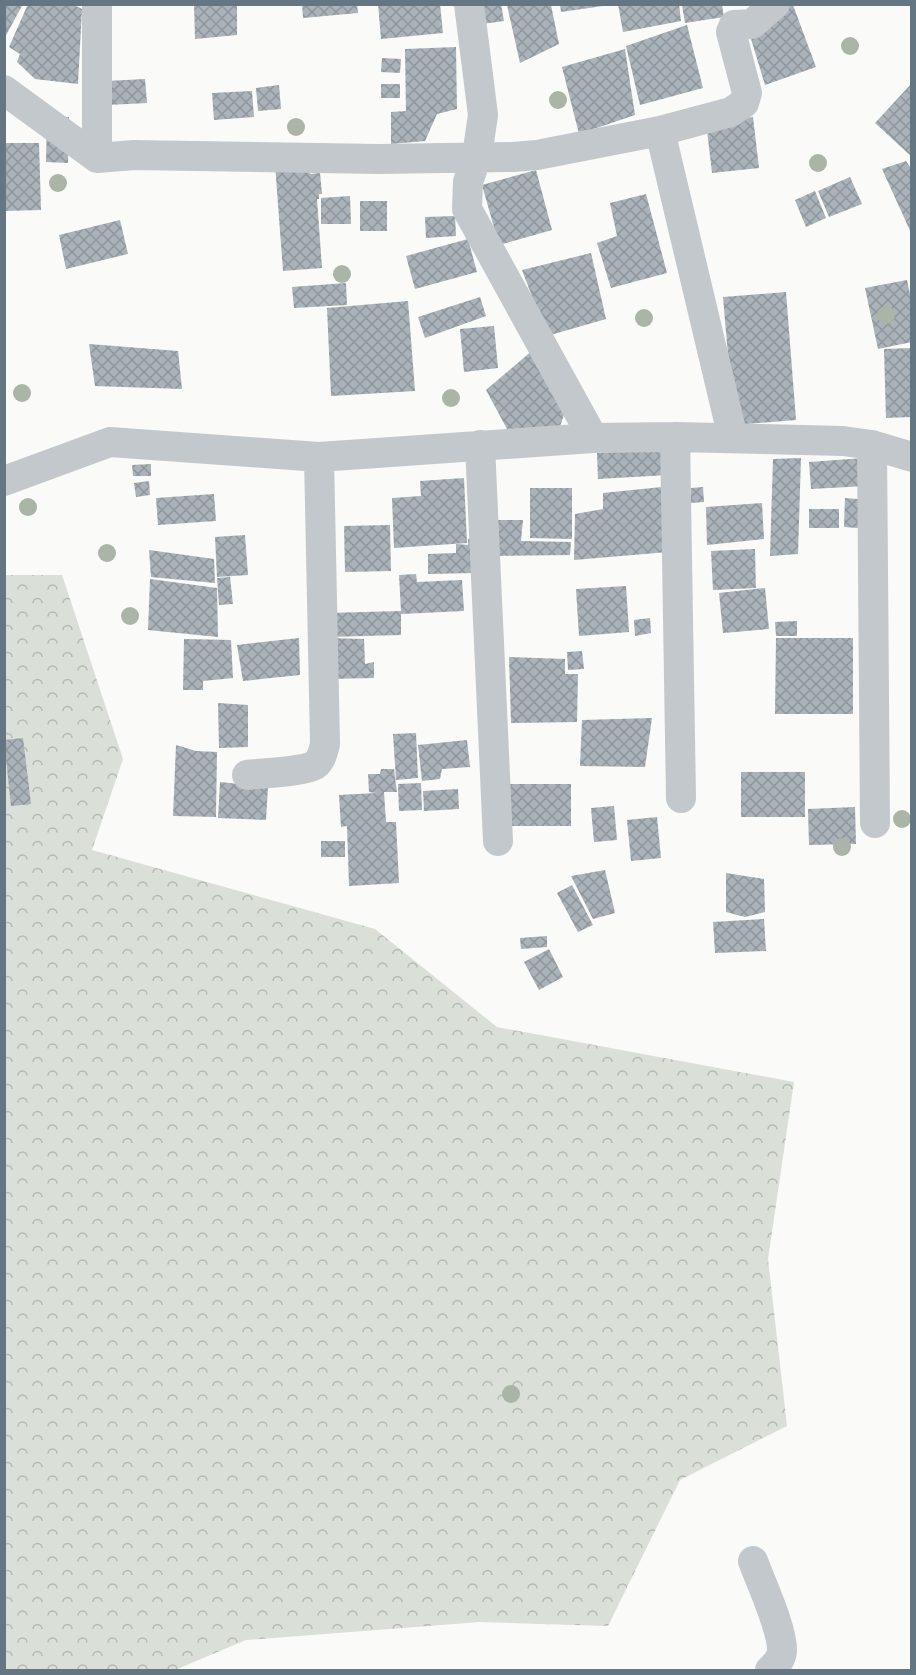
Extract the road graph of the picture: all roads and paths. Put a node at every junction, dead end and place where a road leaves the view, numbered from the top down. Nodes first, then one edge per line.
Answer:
1 (98, 4) edge
2 (469, 4) edge
3 (776, 4) edge
4 (4, 90) edge
5 (660, 131) junction
6 (477, 156) junction
7 (97, 158) junction
8 (675, 436) junction
9 (593, 438) junction
10 (733, 438) junction
11 (480, 445) junction
12 (872, 445) junction
13 (319, 457) junction
14 (912, 457) edge
15 (4, 481) edge
16 (248, 775) dead end
17 (681, 798) dead end
18 (876, 823) dead end
19 (498, 841) dead end
20 (753, 1561) dead end
21 (770, 1671) edge

1 - 7 street
2 - 6 street
3 - 5 street
4 - 7 street
5 - 6 street
5 - 10 street
6 - 7 street
6 - 9 street
8 - 9 street
8 - 10 street
8 - 17 street
9 - 11 street
10 - 12 street
11 - 13 street
11 - 19 street
12 - 14 street
12 - 18 street
13 - 15 street
13 - 16 street
20 - 21 street

